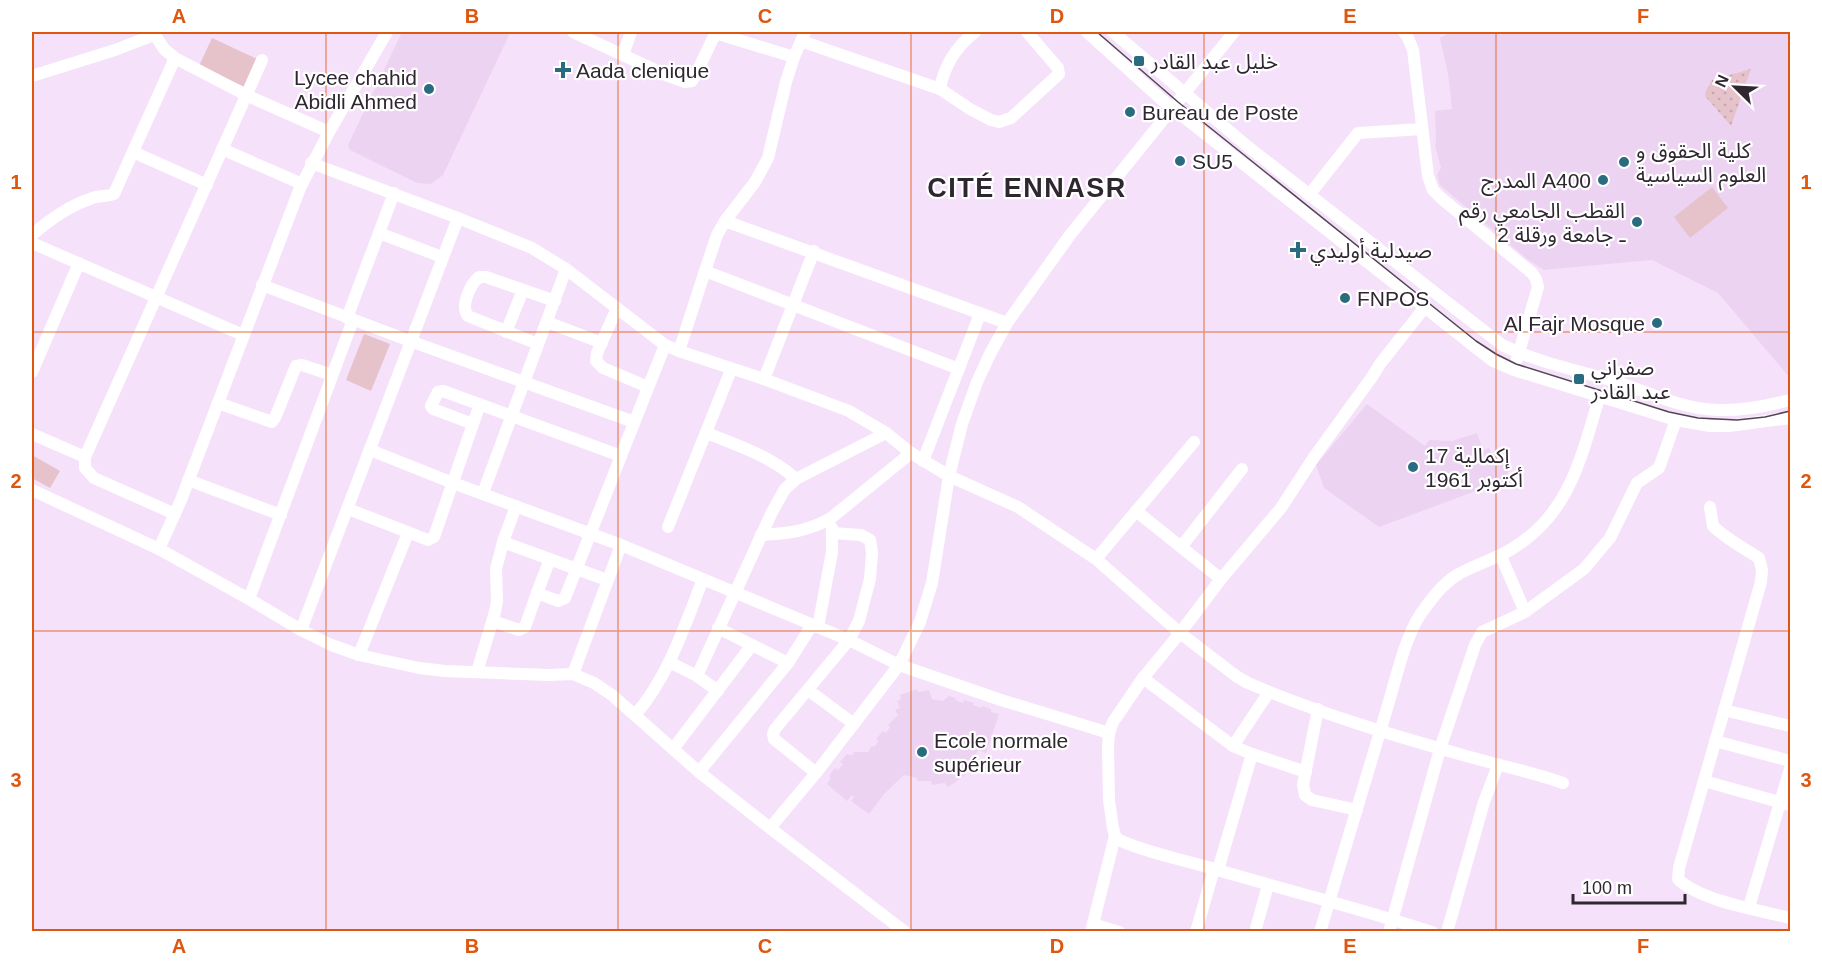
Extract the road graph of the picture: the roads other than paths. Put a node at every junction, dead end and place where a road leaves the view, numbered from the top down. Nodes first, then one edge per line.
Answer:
1 (387, 32) edge
2 (573, 32) edge
3 (631, 32) edge
4 (715, 32) edge
5 (975, 32) edge
6 (1027, 32) edge
7 (1087, 32) edge
8 (1113, 32) edge
9 (1234, 32) edge
10 (1404, 32) edge
11 (154, 33) edge
12 (803, 36) edge
13 (623, 55) junction
14 (794, 57) junction
15 (175, 58) junction
16 (262, 60) dead end
17 (32, 76) edge
18 (940, 89) junction
19 (1185, 93) junction
20 (246, 95) junction
21 (1173, 108) junction
22 (1422, 129) junction
23 (329, 132) junction
24 (222, 149) junction
25 (133, 152) junction
26 (311, 163) junction
27 (207, 184) junction
28 (302, 184) junction
29 (393, 193) junction
30 (1310, 195) junction
31 (458, 218) junction
32 (725, 220) junction
33 (379, 233) junction
34 (32, 235) edge
35 (32, 243) edge
36 (814, 251) junction
37 (442, 257) junction
38 (80, 263) junction
39 (566, 269) junction
40 (705, 271) junction
41 (262, 285) junction
42 (523, 290) junction
43 (157, 297) junction
44 (555, 301) junction
45 (793, 306) junction
46 (1425, 307) junction
47 (617, 308) junction
48 (980, 314) junction
49 (350, 319) junction
50 (547, 322) junction
51 (1007, 323) junction
52 (506, 332) junction
53 (243, 335) junction
54 (410, 341) junction
55 (602, 343) junction
56 (538, 344) junction
57 (665, 345) junction
58 (679, 351) junction
59 (1519, 353) junction
60 (959, 369) junction
61 (731, 370) junction
62 (1514, 370) junction
63 (32, 372) edge
64 (332, 375) junction
65 (764, 380) junction
66 (524, 382) junction
67 (648, 387) junction
68 (1599, 398) junction
69 (1791, 400) edge
70 (218, 403) junction
71 (480, 404) junction
72 (511, 417) junction
73 (1791, 418) edge
74 (1676, 420) junction
75 (634, 422) junction
76 (473, 424) junction
77 (707, 433) junction
78 (886, 433) junction
79 (32, 434) edge
80 (1194, 442) dead end
81 (370, 450) junction
82 (911, 453) junction
83 (621, 456) junction
84 (85, 457) junction
85 (923, 461) junction
86 (1242, 469) dead end
87 (950, 476) junction
88 (796, 479) junction
89 (188, 480) junction
90 (453, 483) junction
91 (32, 490) edge
92 (483, 493) junction
93 (516, 506) junction
94 (1710, 507) dead end
95 (348, 509) junction
96 (1136, 511) junction
97 (174, 514) junction
98 (281, 515) junction
99 (831, 518) junction
100 (668, 528) dead end
101 (408, 533) junction
102 (592, 533) junction
103 (832, 533) junction
104 (761, 536) junction
105 (502, 542) junction
106 (621, 544) junction
107 (1181, 547) junction
108 (159, 549) junction
109 (1501, 556) junction
110 (550, 559) junction
111 (1096, 559) junction
112 (578, 569) junction
113 (704, 579) junction
114 (1221, 579) junction
115 (607, 580) junction
116 (734, 592) junction
117 (537, 593) junction
118 (249, 599) junction
119 (1525, 612) junction
120 (493, 621) junction
121 (815, 626) junction
122 (718, 628) junction
123 (301, 630) junction
124 (1180, 633) junction
125 (849, 640) junction
126 (752, 645) junction
127 (359, 655) junction
128 (669, 662) junction
129 (788, 663) junction
130 (899, 665) junction
131 (477, 672) junction
132 (573, 674) junction
133 (697, 676) junction
134 (1143, 678) junction
135 (808, 690) junction
136 (718, 691) junction
137 (1269, 692) junction
138 (1318, 709) junction
139 (1725, 710) junction
140 (635, 715) junction
141 (854, 724) junction
142 (1791, 726) edge
143 (1380, 732) junction
144 (1109, 733) junction
145 (1715, 741) junction
146 (1233, 746) junction
147 (673, 749) junction
148 (1440, 749) junction
149 (1252, 754) junction
150 (1791, 761) edge
151 (1498, 765) junction
152 (1791, 769) edge
153 (699, 772) junction
154 (1306, 772) junction
155 (816, 773) junction
156 (1704, 781) junction
157 (1563, 783) dead end
158 (1786, 803) edge
159 (1356, 810) junction
160 (770, 828) junction
161 (1115, 836) junction
162 (1216, 870) junction
163 (1268, 885) junction
164 (1329, 902) junction
165 (1749, 907) junction
166 (1791, 918) edge
167 (1393, 919) junction
168 (1092, 928) edge
169 (904, 932) edge
170 (1119, 932) edge
171 (1196, 932) edge
172 (1255, 932) edge
173 (1320, 932) edge
174 (1389, 932) edge
175 (1432, 932) edge
176 (1447, 932) edge

1 - 23 street
2 - 13 street
3 - 13 street
4 - 13 street
4 - 14 street
5 - 18 street
6 - 18 street
7 - 21 street
8 - 19 street
9 - 19 street
10 - 22 street
11 - 15 street
11 - 17 street
12 - 14 street
12 - 18 street
14 - 32 street
15 - 20 street
15 - 25 street
16 - 20 street
19 - 21 street
19 - 30 street
20 - 23 street
20 - 24 street
21 - 46 street
21 - 51 street
22 - 30 street
22 - 59 street
23 - 26 street
24 - 27 street
24 - 28 street
25 - 27 street
25 - 34 street
26 - 28 street
26 - 29 street
27 - 43 street
28 - 41 street
29 - 31 street
29 - 33 street
30 - 59 street
31 - 37 street
31 - 39 street
32 - 36 street
32 - 40 street
33 - 37 street
33 - 49 street
35 - 38 street
36 - 45 street
36 - 48 street
37 - 54 street
38 - 43 street
38 - 63 street
39 - 44 street
39 - 47 street
40 - 45 street
40 - 58 street
41 - 49 street
41 - 53 street
42 - 44 street
42 - 52 street
42 - 52 street
43 - 53 street
43 - 84 street
44 - 50 street
45 - 60 street
45 - 65 street
46 - 62 street
46 - 114 street
47 - 55 street
47 - 57 street
48 - 51 street
48 - 60 street
49 - 54 street
49 - 64 street
50 - 55 street
50 - 56 street
51 - 87 street
52 - 56 street
53 - 70 street
54 - 66 street
54 - 81 street
55 - 67 street
56 - 66 street
57 - 58 street
57 - 67 street
58 - 61 street
59 - 62 street
59 - 69 street
60 - 85 street
61 - 65 street
61 - 77 street
62 - 68 street
64 - 70 street
64 - 98 street
65 - 78 street
66 - 72 street
66 - 75 street
67 - 75 street
68 - 74 street
68 - 109 street
70 - 89 street
71 - 72 street
71 - 76 street
71 - 76 street
72 - 83 street
72 - 92 street
73 - 74 street
74 - 119 street
75 - 83 street
76 - 90 street
77 - 88 street
77 - 100 street
78 - 82 street
78 - 88 street
79 - 84 street
80 - 96 street
81 - 90 street
81 - 95 street
82 - 85 street
82 - 99 street
83 - 102 street
84 - 97 street
85 - 87 street
86 - 107 street
87 - 111 street
87 - 130 street
88 - 104 street
89 - 97 street
89 - 98 street
90 - 92 street
90 - 101 street
91 - 108 street
92 - 93 street
93 - 102 street
93 - 105 street
94 - 139 street
95 - 101 street
95 - 123 street
96 - 107 street
96 - 111 street
97 - 108 street
98 - 118 street
99 - 103 street
99 - 104 street
101 - 127 street
102 - 106 street
102 - 112 street
103 - 121 street
103 - 125 street
104 - 116 street
105 - 110 street
105 - 120 street
106 - 113 street
106 - 115 street
107 - 114 street
108 - 118 street
109 - 119 street
109 - 143 street
110 - 112 street
110 - 117 street
111 - 124 street
112 - 115 street
112 - 117 street
113 - 116 street
113 - 128 street
114 - 124 street
115 - 132 street
116 - 121 street
116 - 122 street
117 - 120 street
118 - 123 street
119 - 148 street
120 - 131 street
121 - 125 street
121 - 129 street
122 - 126 street
122 - 133 street
123 - 127 street
124 - 134 street
124 - 137 street
125 - 130 street
125 - 135 street
126 - 129 street
126 - 136 street
127 - 131 street
128 - 133 street
128 - 140 street
129 - 153 street
130 - 141 street
130 - 144 street
131 - 132 street
132 - 140 street
133 - 136 street
134 - 144 street
134 - 146 street
135 - 141 street
135 - 155 street
136 - 147 street
137 - 138 street
137 - 146 street
138 - 143 street
138 - 154 street
139 - 142 street
139 - 145 street
140 - 147 street
141 - 155 street
143 - 148 street
143 - 159 street
144 - 161 street
145 - 150 street
145 - 156 street
146 - 149 street
147 - 153 street
148 - 151 street
148 - 167 street
149 - 154 street
149 - 162 street
151 - 157 street
151 - 176 street
152 - 158 street
153 - 160 street
154 - 159 street
155 - 160 street
156 - 158 street
156 - 165 street
158 - 165 street
159 - 164 street
160 - 169 street
161 - 162 street
161 - 168 street
162 - 163 street
162 - 171 street
163 - 164 street
163 - 172 street
164 - 167 street
164 - 173 street
165 - 166 street
167 - 174 street
167 - 175 street
168 - 170 street

